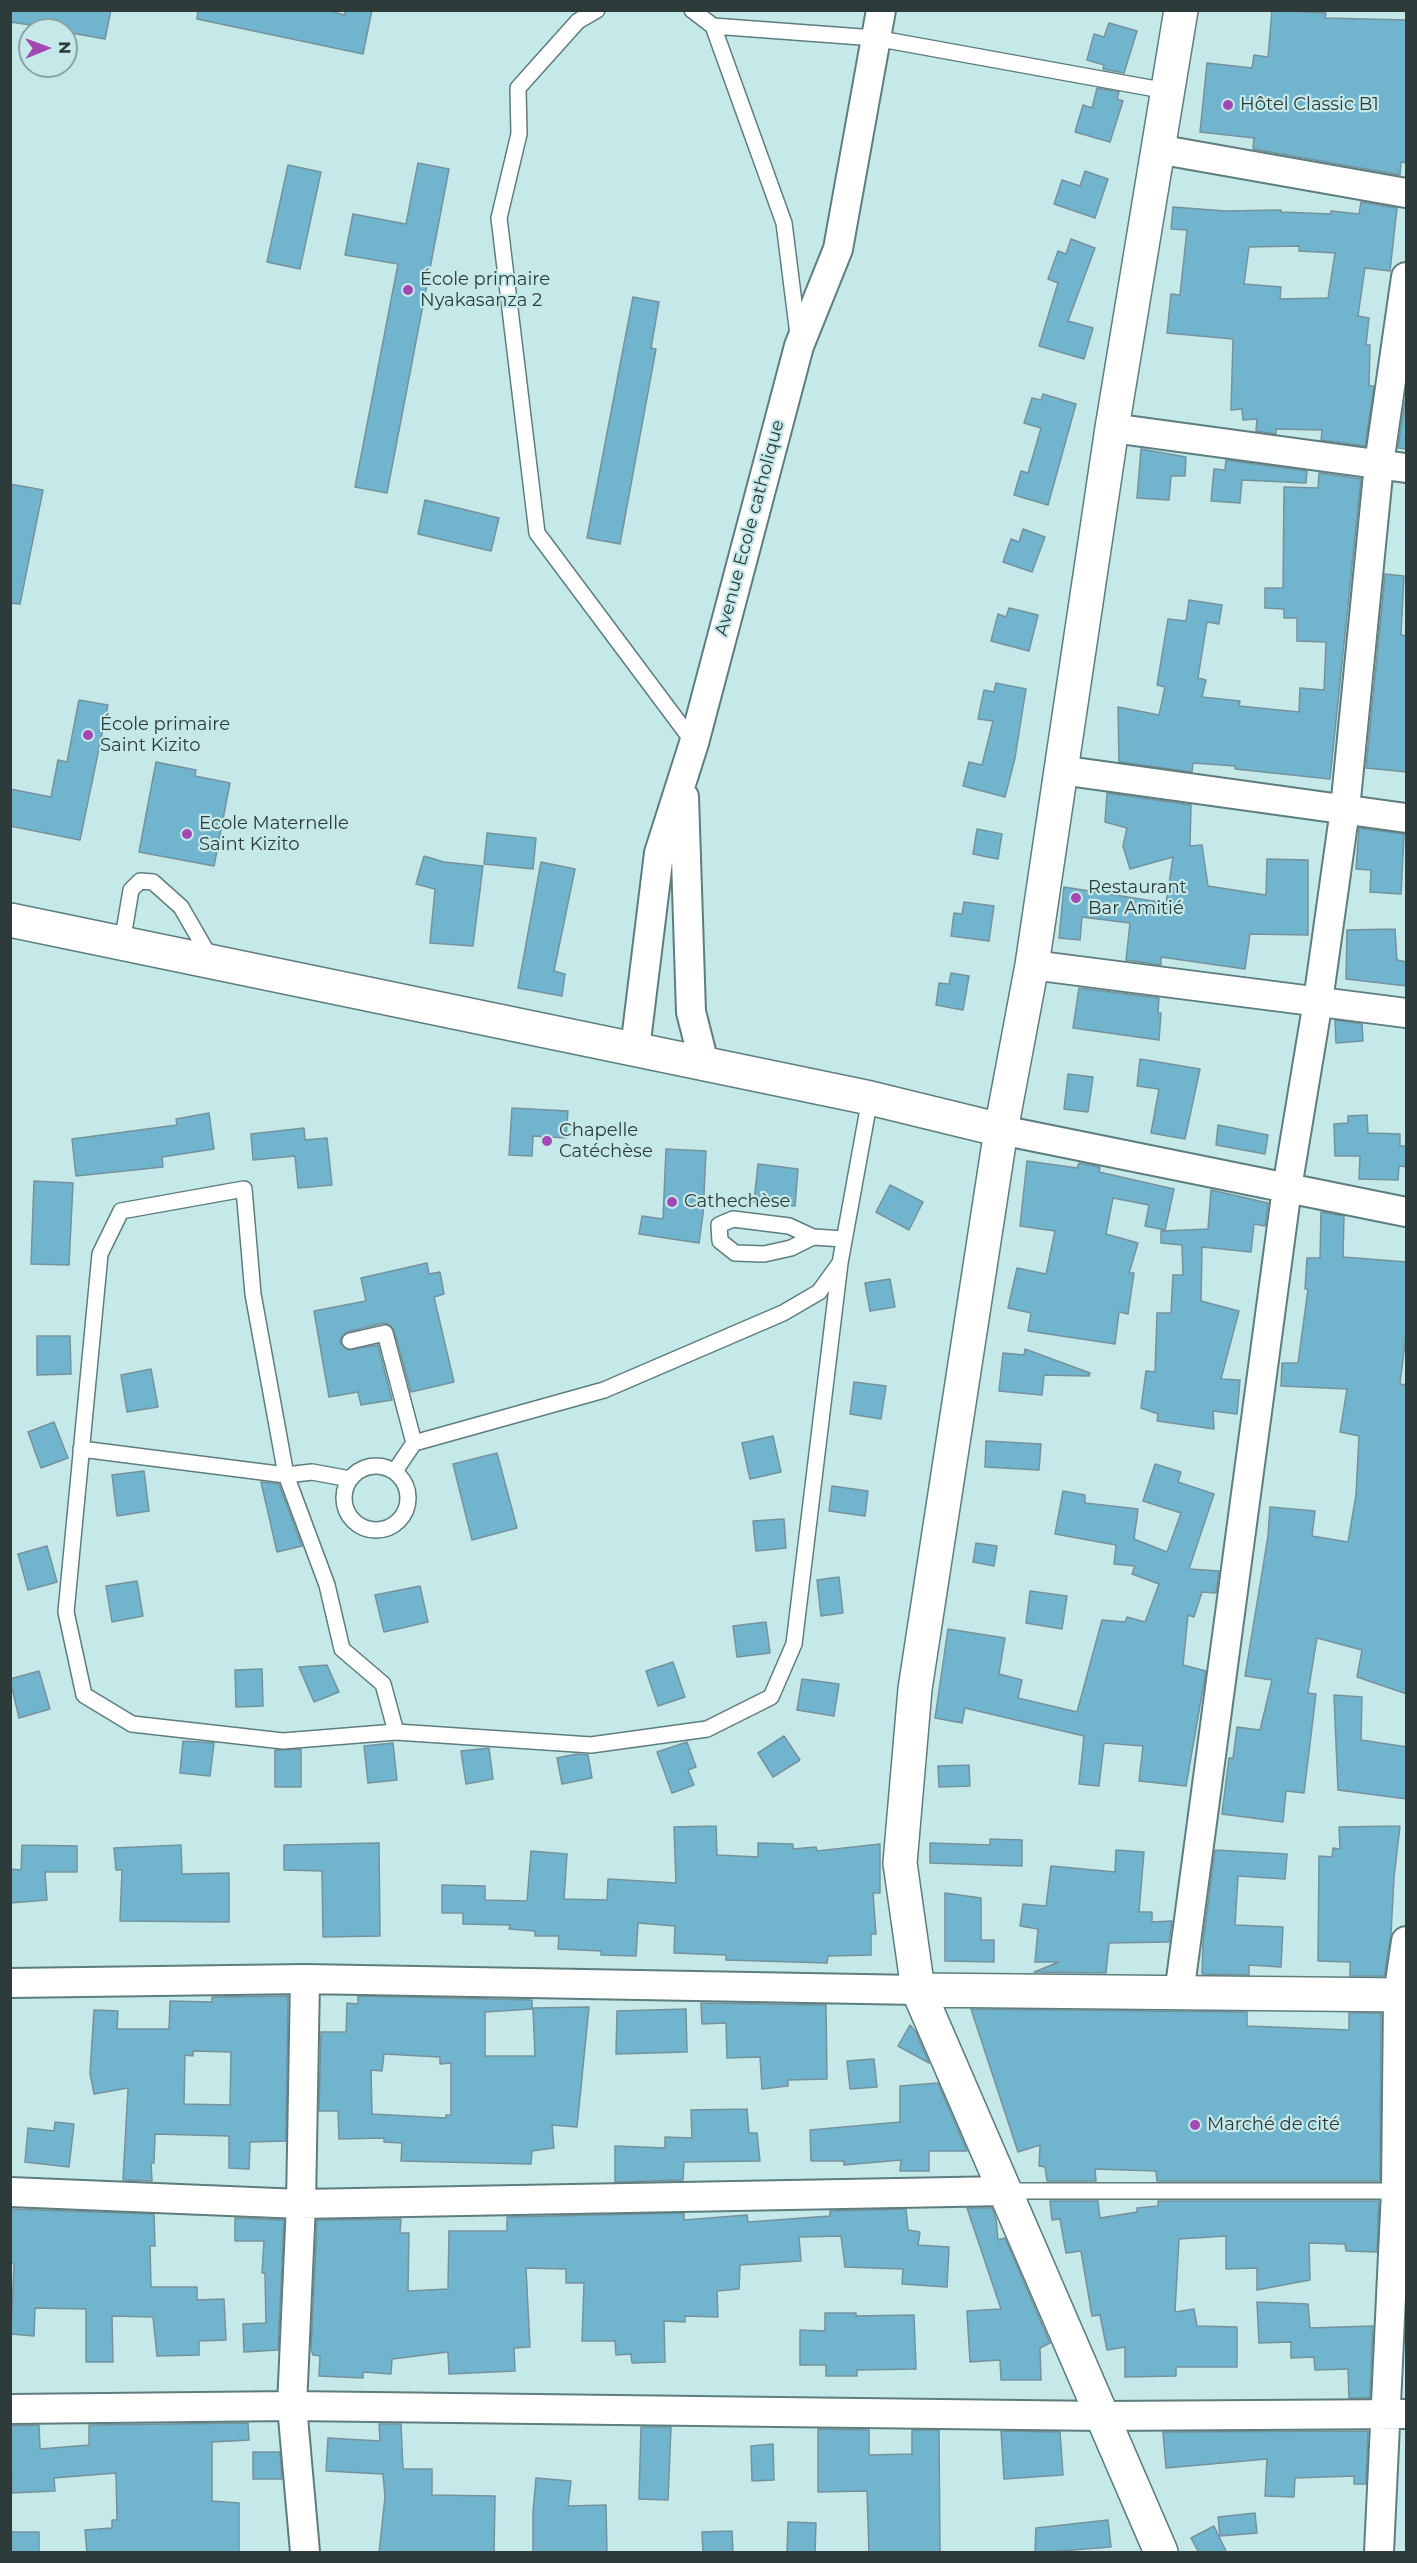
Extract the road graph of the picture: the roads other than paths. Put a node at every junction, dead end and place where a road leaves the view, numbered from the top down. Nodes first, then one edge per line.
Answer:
1 (597, 10) edge
2 (692, 10) edge
3 (881, 10) edge
4 (1181, 10) edge
5 (713, 26) junction
6 (875, 38) junction
7 (1167, 91) junction
8 (1157, 149) junction
9 (1407, 193) edge
10 (1407, 277) edge
11 (799, 346) junction
12 (1113, 428) junction
13 (1379, 464) junction
14 (1407, 468) edge
15 (693, 743) junction
16 (1060, 770) junction
17 (683, 777) junction
18 (1345, 809) junction
19 (1407, 818) edge
20 (10, 920) edge
21 (122, 943) junction
22 (213, 962) junction
23 (1032, 965) junction
24 (1318, 1001) junction
25 (1407, 1013) edge
26 (635, 1049) junction
27 (704, 1063) junction
28 (870, 1098) junction
29 (1001, 1130) junction
30 (1287, 1188) junction
31 (1407, 1212) edge
32 (813, 1237) junction
33 (844, 1239) junction
34 (840, 1263) junction
35 (350, 1341) dead end
36 (414, 1443) junction
37 (81, 1449) junction
38 (395, 1471) junction
39 (286, 1475) junction
40 (350, 1479) junction
41 (396, 1732) junction
42 (1407, 1941) edge
43 (305, 1979) junction
44 (10, 1983) edge
45 (918, 1990) junction
46 (1179, 1994) junction
47 (1402, 1996) edge
48 (1006, 2191) junction
49 (1401, 2191) edge
50 (10, 2192) edge
51 (302, 2204) junction
52 (292, 2406) junction
53 (10, 2409) edge
54 (1396, 2414) edge
55 (1103, 2416) junction
56 (305, 2553) edge
57 (1161, 2553) edge
58 (1379, 2553) edge

1 - 15 lane
2 - 5 lane
3 - 6 street, Avenue Ecole catholique
4 - 7 street
5 - 6 lane
5 - 11 lane
6 - 7 lane
6 - 11 street, Avenue Ecole catholique
7 - 8 street
8 - 9 street
8 - 12 street
10 - 13 street
11 - 15 street, Avenue Ecole catholique
12 - 13 street
12 - 16 street
13 - 14 street
13 - 18 street
15 - 17 street, Avenue Ecole catholique
16 - 18 street
16 - 23 street
17 - 26 street, Avenue Ecole catholique
17 - 27 street
18 - 19 street
18 - 24 street
20 - 21 street
21 - 22 street
21 - 22 lane
22 - 26 street
23 - 24 street
23 - 29 street
24 - 25 street
24 - 30 street
26 - 27 street
27 - 28 street
28 - 29 street
28 - 33 lane
29 - 30 street
29 - 45 street
30 - 31 street
30 - 46 street
32 - 32 lane
32 - 33 lane
33 - 34 lane
34 - 36 lane
34 - 41 lane
35 - 36 lane
36 - 38 lane
37 - 39 lane
37 - 39 lane
37 - 41 lane
38 - 40 lane
38 - 40 lane
39 - 40 lane
39 - 41 lane
42 - 47 street
43 - 44 street
43 - 45 street
43 - 51 street
45 - 46 street
45 - 48 street
46 - 47 street
47 - 49 street
48 - 49 lane
48 - 51 street
48 - 55 street
49 - 54 street
50 - 51 street
51 - 52 street
52 - 53 street
52 - 55 street
52 - 56 street
54 - 55 street
54 - 58 street
55 - 57 street

